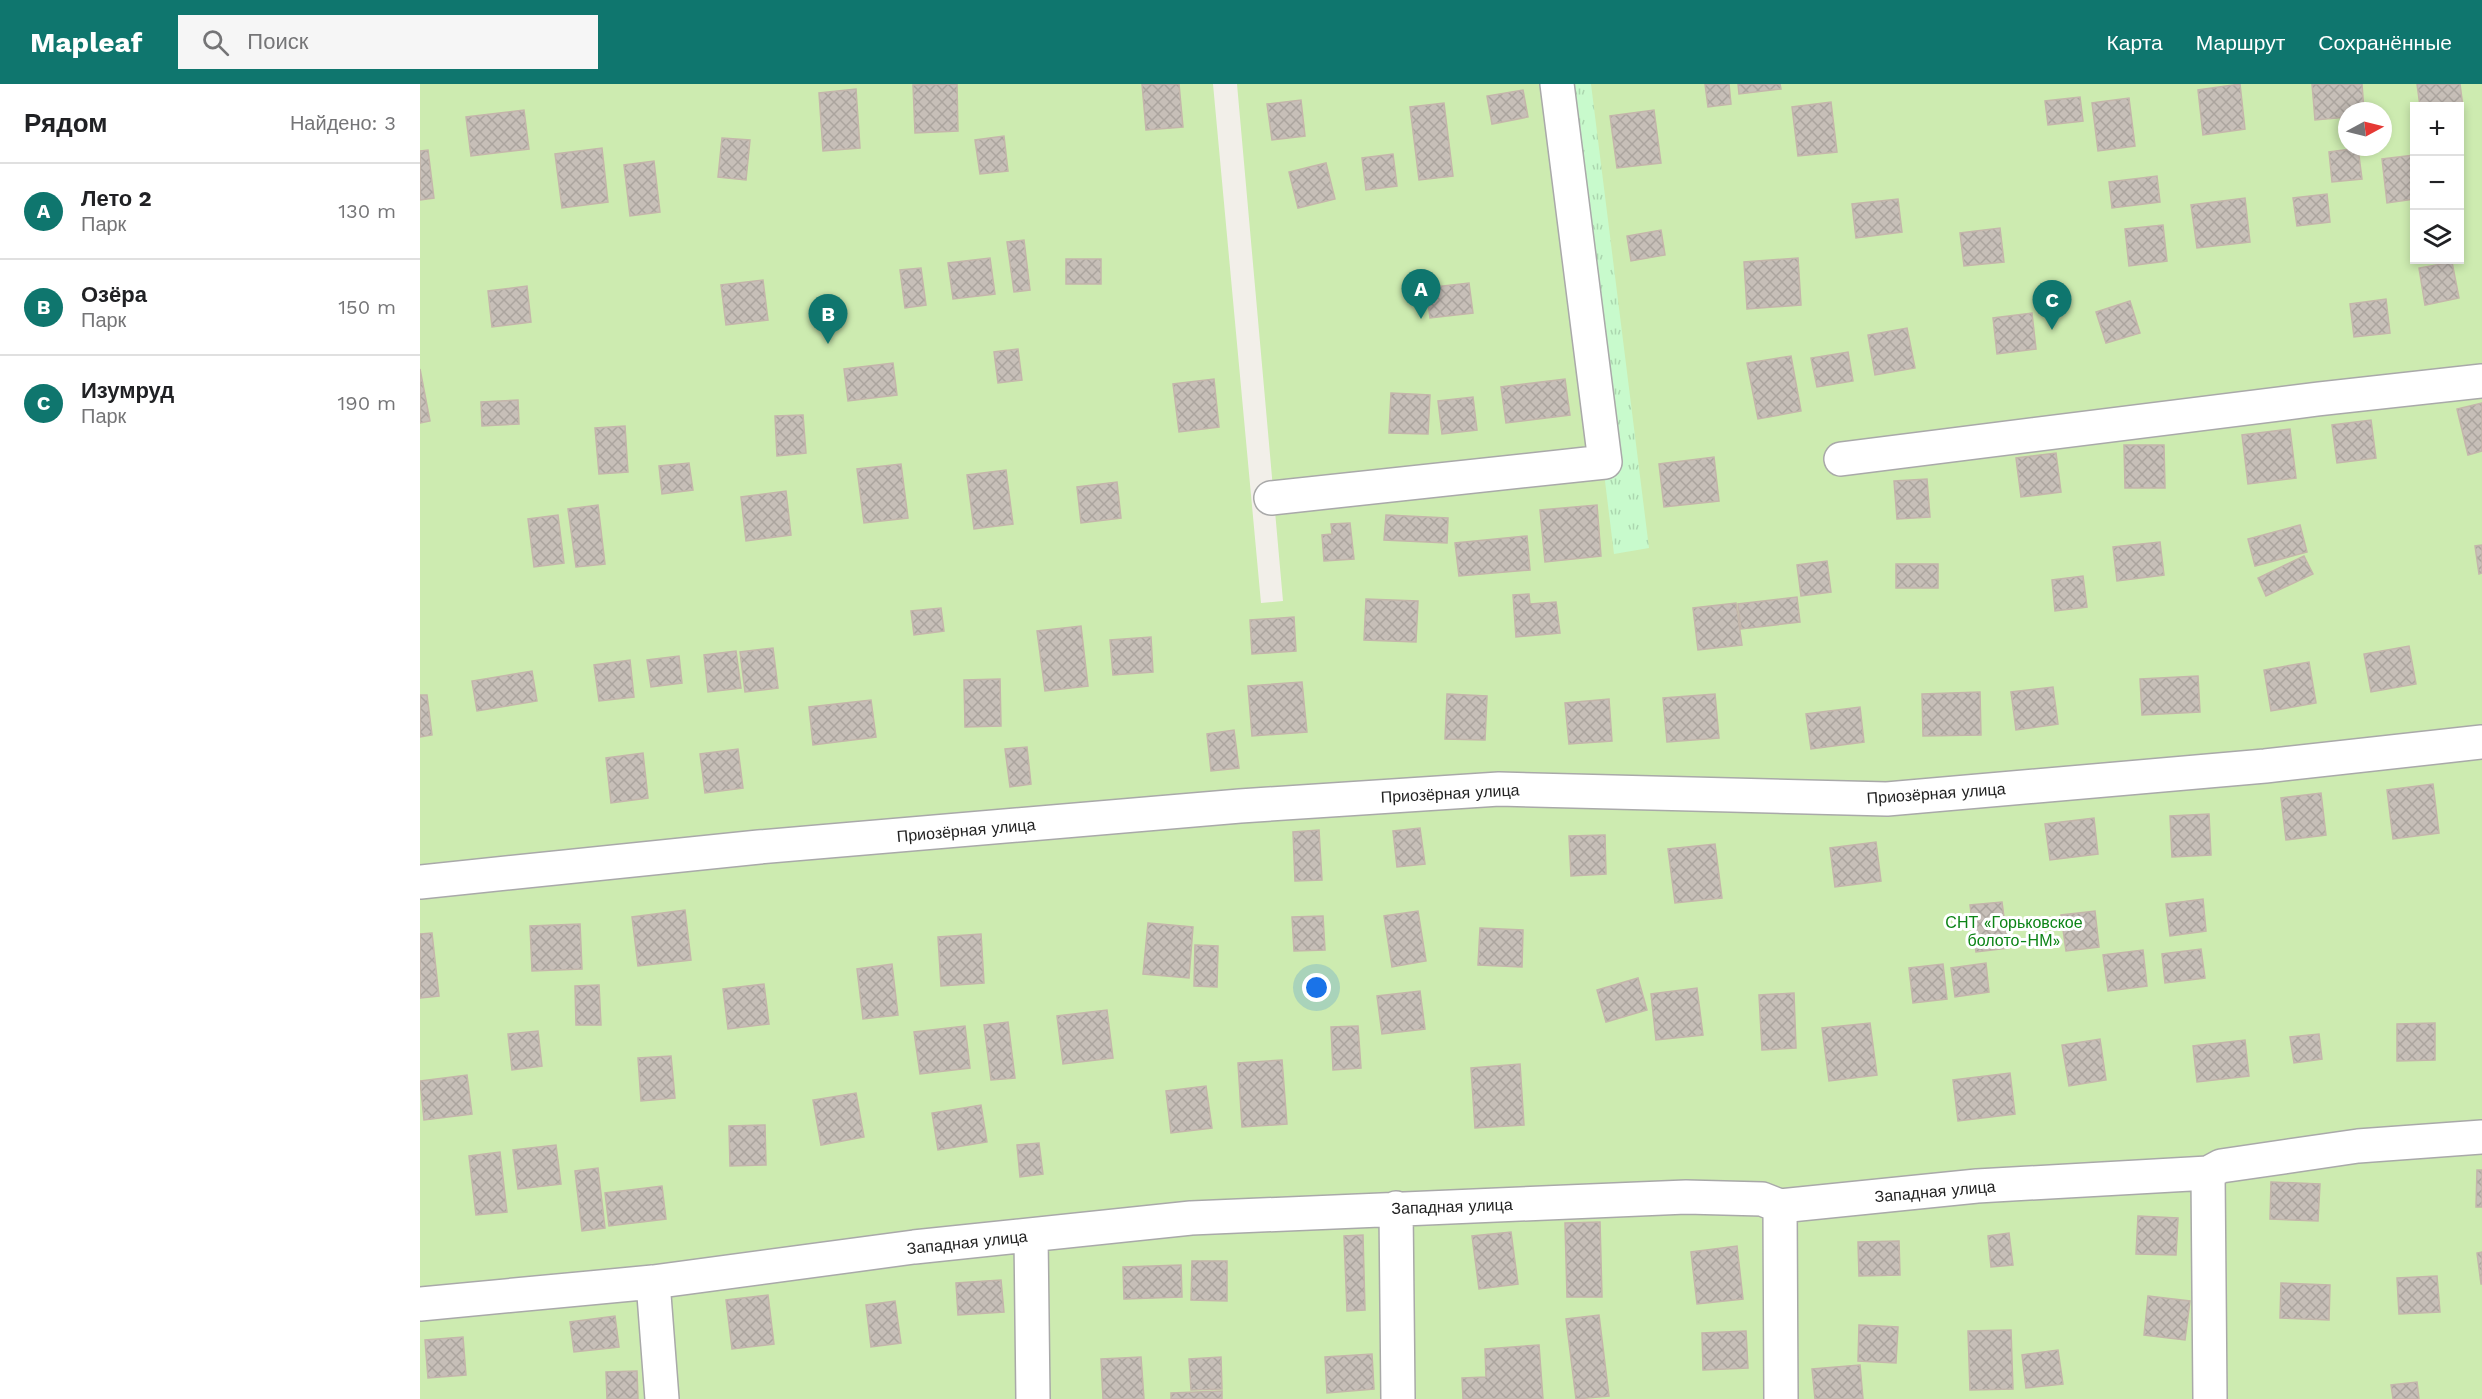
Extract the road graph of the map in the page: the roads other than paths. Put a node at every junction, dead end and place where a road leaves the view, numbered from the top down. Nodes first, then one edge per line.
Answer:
1 (1557, 84) edge
2 (2482, 381) edge
3 (1841, 459) dead end
4 (1271, 498) dead end
5 (2482, 742) edge
6 (420, 882) edge
7 (2482, 1137) edge
8 (2208, 1173) junction
9 (1780, 1206) junction
10 (1396, 1208) junction
11 (1031, 1235) junction
12 (653, 1282) junction
13 (420, 1304) edge
14 (662, 1399) edge
15 (1033, 1399) edge
16 (1398, 1399) edge
17 (1781, 1399) edge
18 (2210, 1399) edge

1 - 4 street
2 - 3 street
5 - 6 street, Приозёрная улица
7 - 8 street, Западная улица
8 - 9 street, Западная улица
8 - 18 street
9 - 10 street, Западная улица
9 - 17 street
10 - 11 street, Западная улица
10 - 16 street
11 - 12 street, Западная улица
11 - 15 street
12 - 13 street, Западная улица
12 - 14 street

